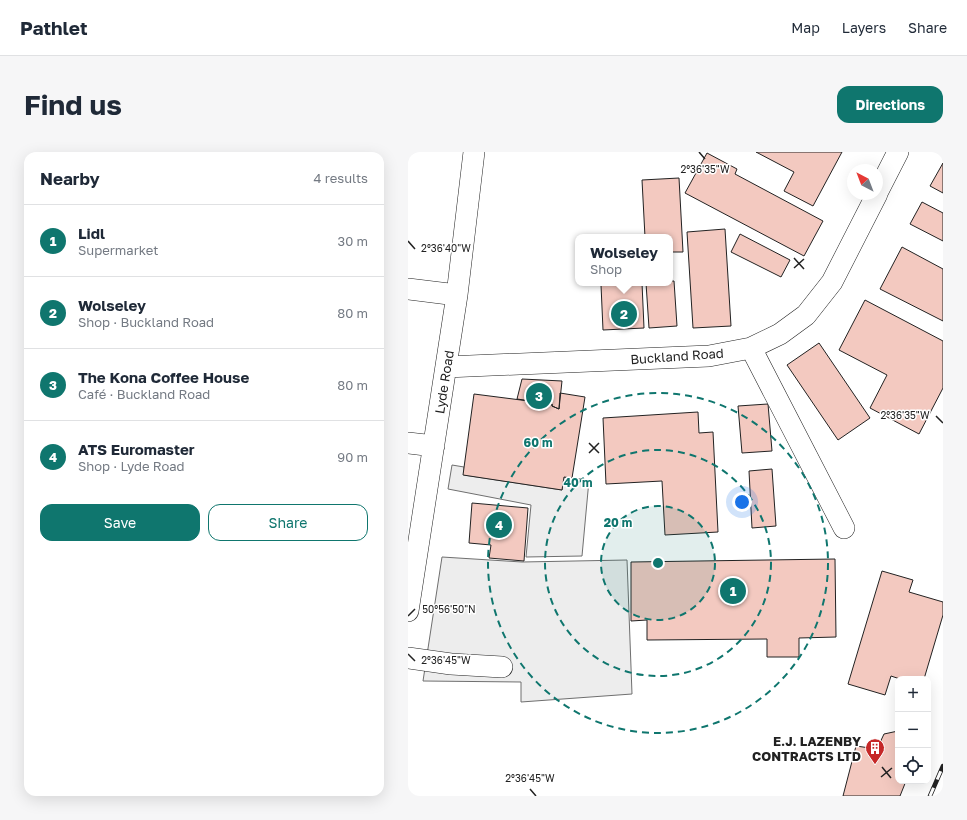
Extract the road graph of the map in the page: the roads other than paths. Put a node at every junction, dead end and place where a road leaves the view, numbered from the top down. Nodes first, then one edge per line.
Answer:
1 (474, 152) edge
2 (898, 152) edge
3 (883, 182) edge
4 (874, 200) edge
5 (408, 289) edge
6 (456, 295) junction
7 (750, 348) junction
8 (446, 367) junction
9 (408, 443) edge
10 (434, 446) junction
11 (844, 528) dead end
12 (408, 611) edge
13 (408, 658) edge
14 (502, 667) dead end

1 - 6 street, Lyde Road
2 - 3 street, Buckland Road
4 - 7 street, Buckland Road
5 - 6 street
6 - 8 street, Lyde Road
7 - 8 street, Buckland Road
7 - 11 street
8 - 10 street, Lyde Road
9 - 10 street
10 - 12 street, Lyde Road
13 - 14 street

